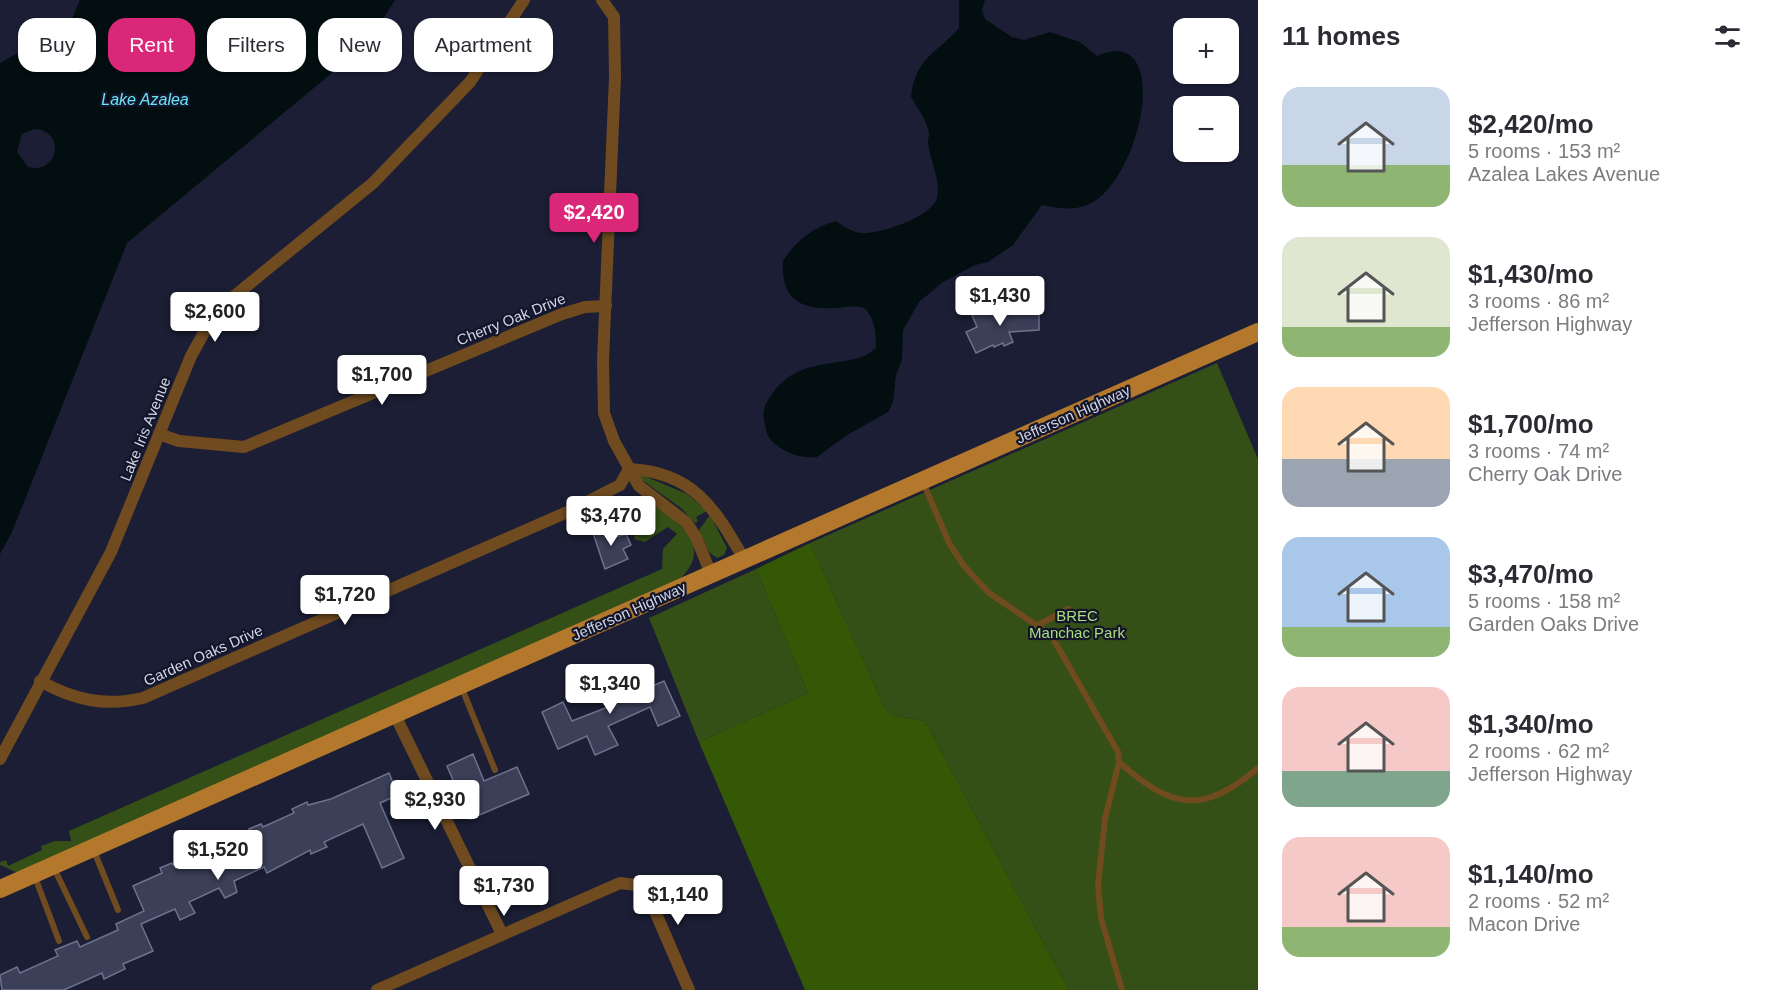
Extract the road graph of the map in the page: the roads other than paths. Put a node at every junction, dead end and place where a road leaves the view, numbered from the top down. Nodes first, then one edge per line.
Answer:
1 (524, 0) edge
2 (602, 0) edge
3 (606, 306) junction
4 (1258, 332) edge
5 (159, 434) junction
6 (629, 469) junction
7 (923, 481) junction
8 (744, 559) junction
9 (711, 574) junction
10 (1068, 609) dead end
11 (1038, 625) junction
12 (39, 681) junction
13 (460, 686) junction
14 (395, 715) junction
15 (0, 759) edge
16 (1119, 762) junction
17 (1258, 768) edge
18 (495, 770) dead end
19 (93, 847) junction
20 (52, 865) junction
21 (33, 874) junction
22 (1, 886) edge
23 (118, 910) dead end
24 (502, 934) junction
25 (87, 937) dead end
26 (59, 940) dead end
27 (377, 990) edge
28 (689, 990) edge
29 (1122, 990) edge

1 - 5 street, Lake Iris Avenue
2 - 3 street
3 - 5 street, Cherry Oak Drive
3 - 6 street
4 - 7 main road, Jefferson Highway
5 - 12 street, Lake Iris Avenue
6 - 8 street
6 - 9 street
6 - 12 street, Garden Oaks Drive
7 - 8 main road, Jefferson Highway
7 - 11 lane
8 - 9 main road, Jefferson Highway
9 - 13 main road, Jefferson Highway
10 - 11 lane
11 - 16 lane
12 - 15 street, Lake Iris Avenue
13 - 14 main road, Jefferson Highway
13 - 18 lane
14 - 19 main road, Jefferson Highway
14 - 24 street
16 - 17 lane
16 - 29 lane
19 - 20 main road, Jefferson Highway
19 - 23 lane
20 - 21 main road, Jefferson Highway
20 - 25 lane
21 - 22 main road, Jefferson Highway
21 - 26 lane
24 - 27 street
24 - 28 street

